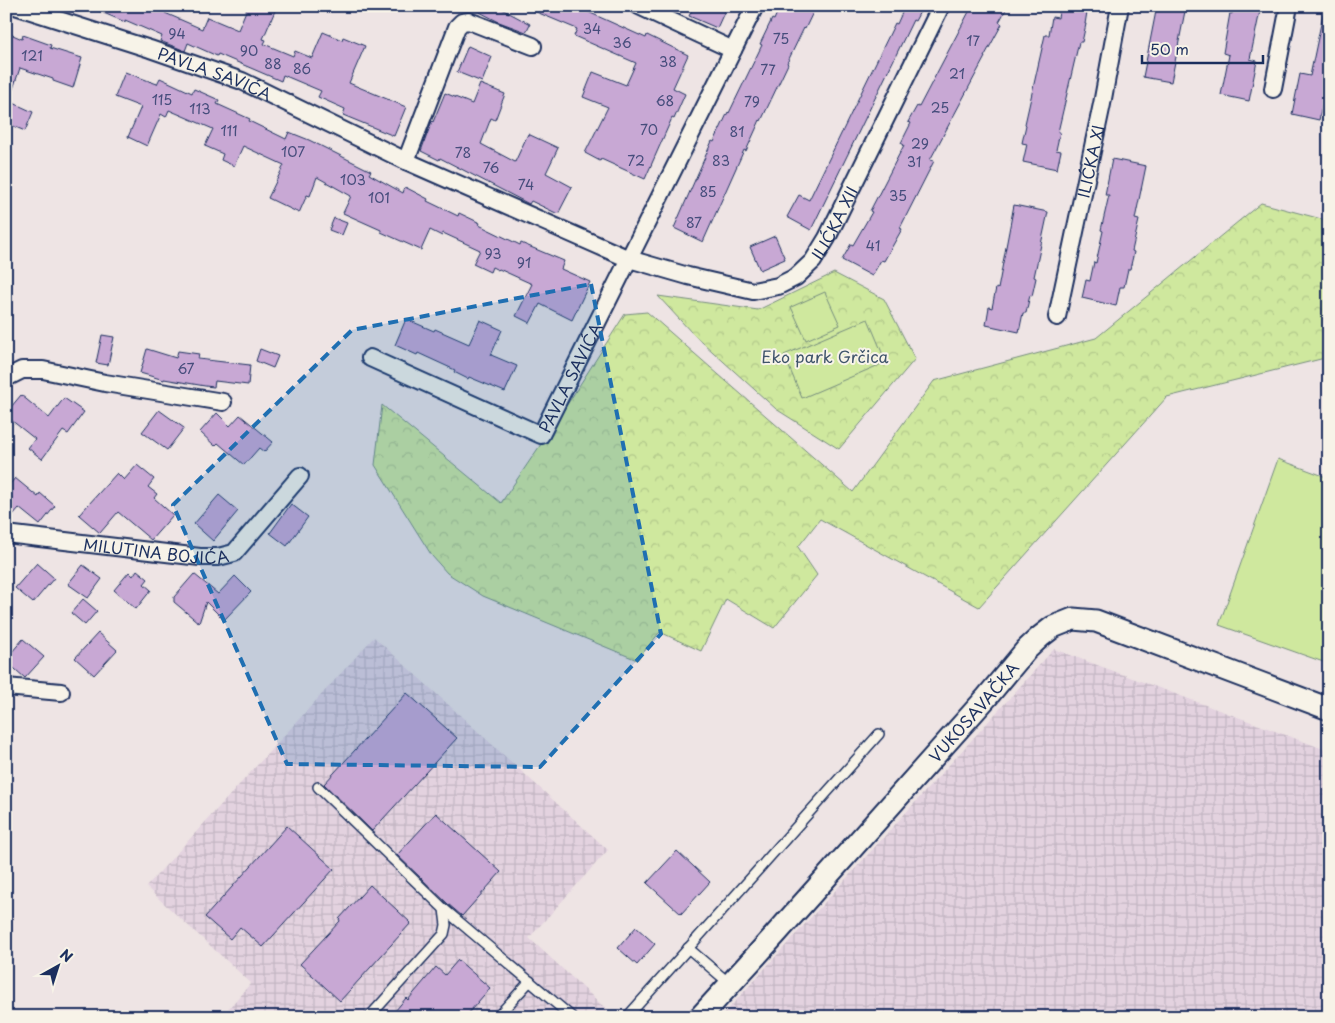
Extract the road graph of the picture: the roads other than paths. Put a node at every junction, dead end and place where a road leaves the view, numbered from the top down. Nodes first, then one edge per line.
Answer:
1 (15, 6) edge
2 (639, 6) edge
3 (755, 6) edge
4 (941, 6) edge
5 (1120, 6) edge
6 (1289, 6) edge
7 (533, 46) dead end
8 (733, 50) junction
9 (1273, 89) dead end
10 (406, 161) junction
11 (629, 259) junction
12 (1057, 317) dead end
13 (370, 358) dead end
14 (6, 378) edge
15 (223, 402) dead end
16 (300, 476) dead end
17 (6, 534) edge
18 (6, 687) edge
19 (61, 692) dead end
20 (1329, 708) edge
21 (879, 734) dead end
22 (318, 787) dead end
23 (444, 909) junction
24 (688, 948) junction
25 (530, 981) junction
26 (730, 984) junction
27 (369, 1017) edge
28 (498, 1017) edge
29 (572, 1017) edge
30 (626, 1017) edge
31 (700, 1017) edge

1 - 10 street, PAVLA SAVIĆA
2 - 8 street
3 - 8 street, PAVLA SAVIĆA
4 - 11 street, ILIĆKA XII
5 - 12 street, ILIĆKA XI
6 - 9 street
7 - 10 street
8 - 11 street, PAVLA SAVIĆA
10 - 11 street, PAVLA SAVIĆA
11 - 13 street, PAVLA SAVIĆA
14 - 15 street
16 - 17 street, MILUTINA BOJIĆA
18 - 19 street
20 - 26 street, VUKOSAVAČKA
21 - 24 lane
22 - 23 lane
23 - 25 lane
23 - 27 lane
24 - 26 lane
24 - 30 lane
25 - 28 lane
25 - 29 lane
26 - 31 street, VUKOSAVAČKA

